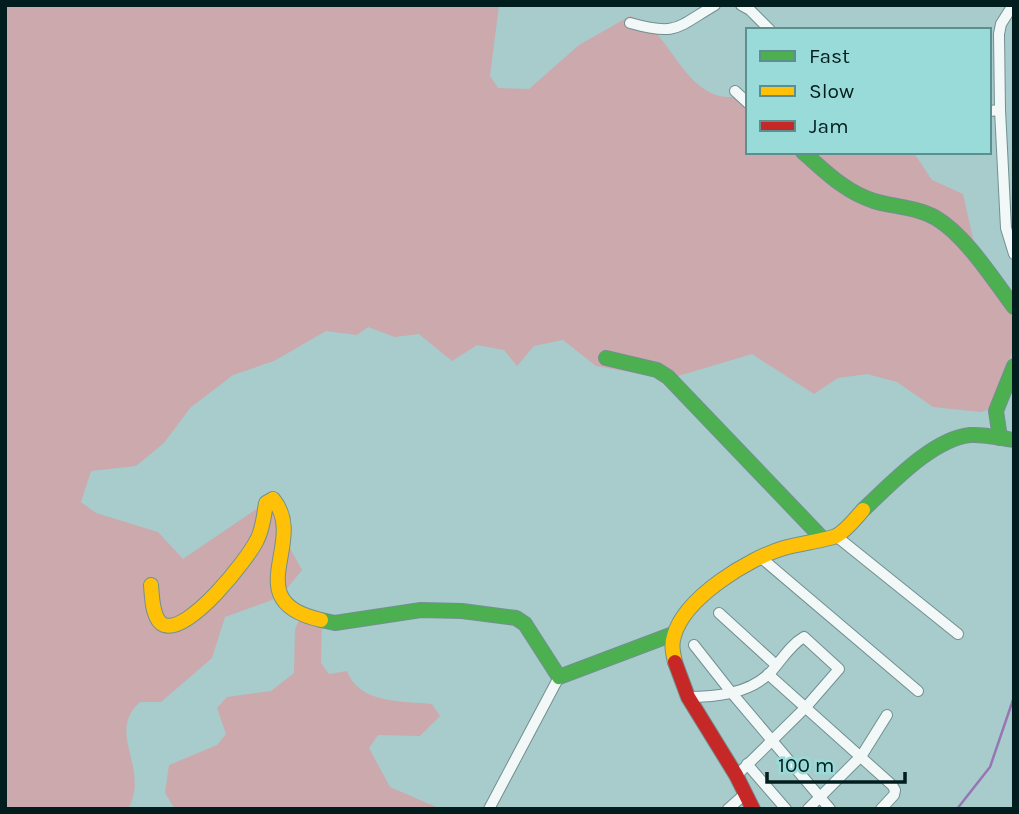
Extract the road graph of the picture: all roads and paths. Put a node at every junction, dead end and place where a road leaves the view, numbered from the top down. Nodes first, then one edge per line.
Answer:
1 (715, 5) edge
2 (741, 5) edge
3 (1013, 5) edge
4 (631, 23) dead end
5 (768, 28) edge
6 (735, 91) dead end
7 (746, 101) edge
8 (995, 111) edge
9 (805, 154) edge
10 (1014, 254) edge
11 (1014, 307) edge
12 (606, 358) dead end
13 (1014, 366) edge
14 (1005, 439) edge
15 (829, 537) junction
16 (759, 556) junction
17 (151, 585) dead end
18 (719, 613) dead end
19 (673, 634) junction
20 (958, 634) dead end
21 (694, 645) dead end
22 (772, 670) junction
23 (559, 677) junction
24 (918, 691) dead end
25 (731, 692) junction
26 (687, 697) junction
27 (806, 707) junction
28 (887, 715) dead end
29 (772, 739) junction
30 (862, 755) junction
31 (747, 764) junction
32 (736, 776) junction
33 (745, 794) junction
34 (820, 797) junction
35 (489, 809) edge
36 (728, 809) edge
37 (753, 809) edge
38 (786, 809) edge
39 (808, 809) edge
40 (830, 809) edge
41 (881, 809) edge

1 - 4 street
2 - 5 street
3 - 8 street
6 - 7 street
8 - 10 street
9 - 11 street
12 - 15 street
13 - 14 street
14 - 15 street
15 - 16 street
15 - 20 street
16 - 19 street
16 - 24 street
17 - 23 street
18 - 22 street
19 - 23 street
19 - 26 street
21 - 25 street
22 - 25 street
22 - 27 street
22 - 27 street
23 - 35 street
25 - 26 street
25 - 29 street
26 - 32 street
27 - 29 street
27 - 30 street
28 - 30 street
29 - 31 street
29 - 34 street
30 - 34 street
30 - 41 street
31 - 32 street
31 - 38 street
32 - 33 street
33 - 36 street
33 - 37 street
34 - 39 street
34 - 40 street

